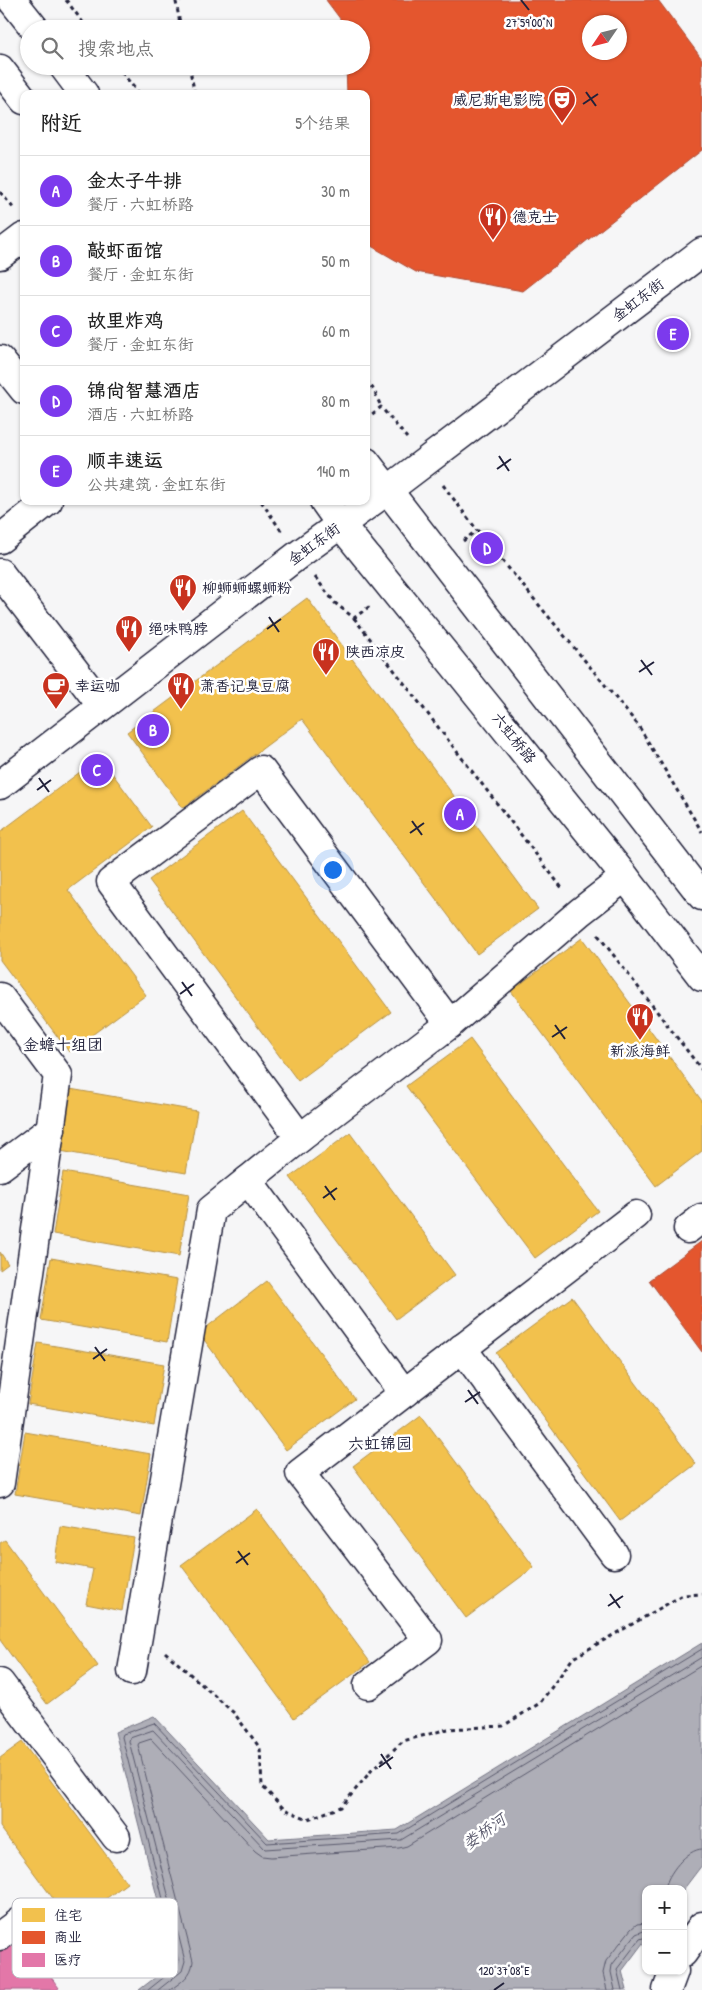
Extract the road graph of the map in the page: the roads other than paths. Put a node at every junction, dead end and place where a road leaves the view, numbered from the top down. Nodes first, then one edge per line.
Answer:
1 (12, 0) edge
2 (27, 20) edge
3 (0, 69) edge
4 (70, 75) edge
5 (81, 90) edge
6 (20, 95) edge
7 (20, 226) edge
8 (702, 252) edge
9 (0, 255) edge
10 (0, 360) edge
11 (20, 385) edge
12 (370, 467) edge
13 (388, 490) junction
14 (370, 503) edge
15 (43, 505) edge
16 (327, 505) edge
17 (367, 505) edge
18 (341, 524) junction
19 (0, 539) edge
20 (0, 573) edge
21 (102, 706) junction
22 (0, 785) edge
23 (625, 876) junction
24 (702, 896) edge
25 (702, 977) edge
26 (0, 997) edge
27 (450, 1024) junction
28 (51, 1128) junction
29 (300, 1138) junction
30 (0, 1167) edge
31 (248, 1180) junction
32 (636, 1215) dead end
33 (462, 1348) junction
34 (404, 1393) junction
35 (0, 1484) edge
36 (614, 1554) dead end
37 (132, 1671) dead end
38 (0, 1683) edge
39 (368, 1685) dead end
40 (116, 1837) dead end
41 (702, 1926) edge
42 (12, 1927) edge
43 (0, 1936) edge
44 (687, 1947) edge
45 (672, 1975) edge
46 (666, 1990) edge

1 - 2 main road
3 - 6 main road
4 - 5 main road
7 - 9 main road
8 - 13 main road, 金虹东街
10 - 11 main road
12 - 13 main road
13 - 14 main road, 金虹东街
13 - 24 main road
15 - 19 main road
16 - 18 main road, 六虹桥路
17 - 18 main road, 金虹东街
18 - 21 main road, 金虹东街
18 - 23 main road, 六虹桥路
20 - 21 main road
21 - 22 main road, 金虹东街
23 - 25 main road, 六虹桥路
23 - 27 main road
26 - 28 main road
27 - 29 main road
27 - 29 main road
28 - 30 main road
28 - 35 main road
29 - 31 main road
31 - 34 main road
31 - 37 main road
32 - 33 main road
33 - 34 main road
33 - 36 main road
34 - 39 main road
38 - 40 main road
41 - 44 main road
42 - 43 main road
45 - 46 main road

